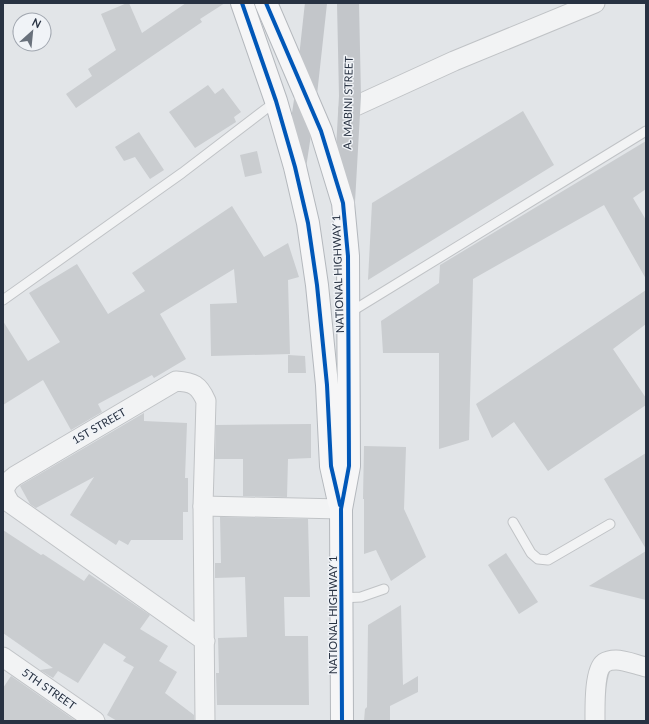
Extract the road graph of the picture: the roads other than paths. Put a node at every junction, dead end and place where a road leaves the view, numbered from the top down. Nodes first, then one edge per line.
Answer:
1 (242, 3) edge
2 (266, 3) edge
3 (316, 3) edge
4 (348, 3) edge
5 (595, 3) edge
6 (306, 94) junction
7 (276, 101) junction
8 (349, 109) junction
9 (646, 131) edge
10 (295, 167) junction
11 (344, 203) junction
12 (3, 300) edge
13 (349, 312) junction
14 (203, 506) junction
15 (341, 509) junction
16 (513, 522) dead end
17 (610, 524) dead end
18 (384, 589) dead end
19 (341, 598) junction
20 (205, 641) junction
21 (4, 661) edge
22 (646, 667) edge
23 (95, 721) edge
24 (205, 721) edge
25 (342, 721) edge
26 (595, 721) edge

1 - 7 highway, NATIONAL HIGHWAY 1
2 - 6 highway, NATIONAL HIGHWAY 1
3 - 6 main road
4 - 8 main road, A. MABINI STREET
5 - 8 street
6 - 10 main road
6 - 11 highway, NATIONAL HIGHWAY 1
7 - 10 highway, NATIONAL HIGHWAY 1
7 - 12 lane
8 - 11 main road, A. MABINI STREET
9 - 13 lane
10 - 15 highway, NATIONAL HIGHWAY 1
11 - 13 highway, NATIONAL HIGHWAY 1
13 - 15 highway, NATIONAL HIGHWAY 1
14 - 15 street
14 - 20 street, 1ST STREET
14 - 20 street, 1ST STREET
15 - 19 highway, NATIONAL HIGHWAY 1
16 - 17 lane
18 - 19 lane
19 - 25 highway, NATIONAL HIGHWAY 1
20 - 24 street, 1ST STREET
21 - 23 street, 5TH STREET
22 - 26 street

